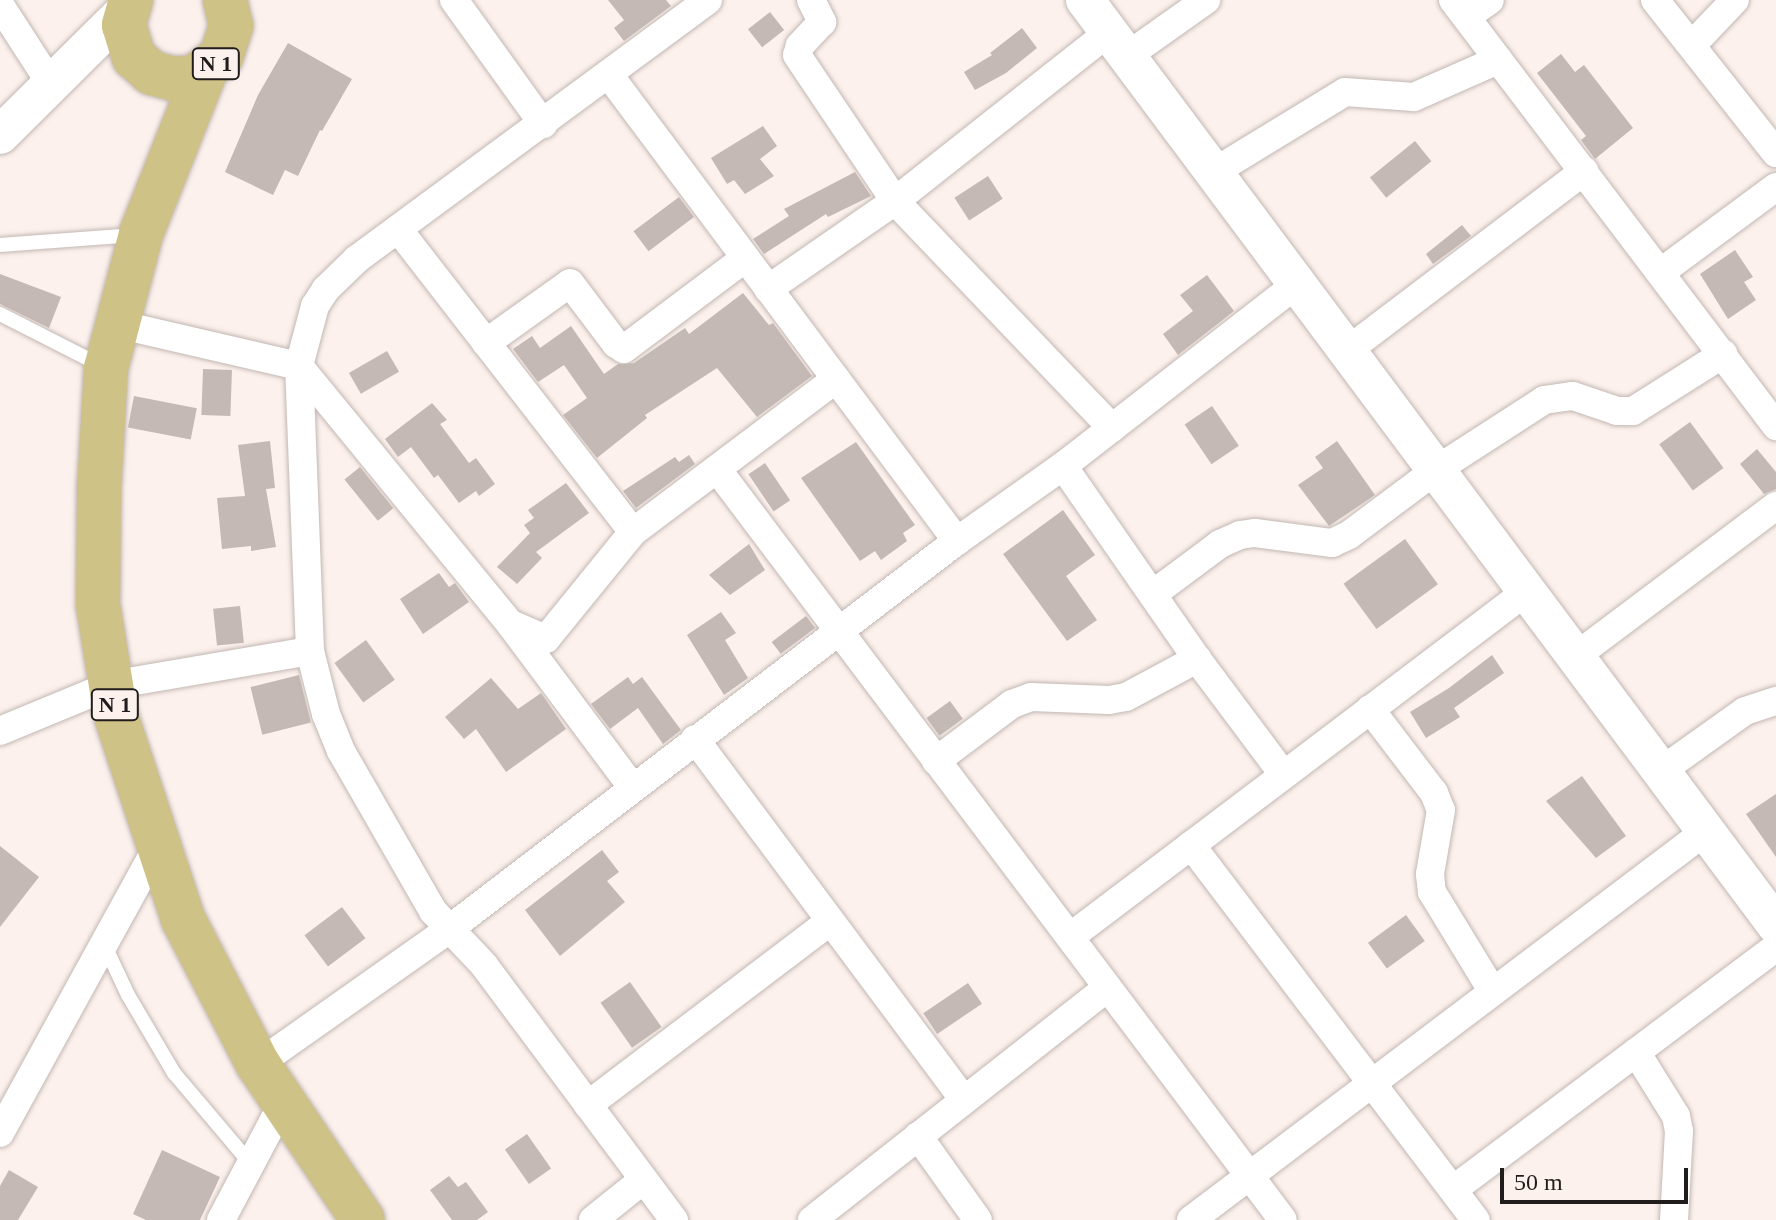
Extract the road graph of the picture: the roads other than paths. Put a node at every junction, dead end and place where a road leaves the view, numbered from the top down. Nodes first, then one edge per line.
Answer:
1 (454, 0) edge
2 (811, 0) edge
3 (1085, 0) edge
4 (1206, 0) edge
5 (1490, 0) edge
6 (1655, 0) edge
7 (1735, 0) edge
8 (699, 3) edge
9 (129, 4) edge
10 (0, 5) edge
11 (230, 5) edge
12 (1460, 8) edge
13 (1118, 44) junction
14 (1692, 45) junction
15 (1498, 60) junction
16 (167, 69) junction
17 (609, 75) junction
18 (57, 78) junction
19 (543, 124) junction
20 (0, 135) edge
21 (1774, 144) edge
22 (1584, 171) junction
23 (1214, 172) junction
24 (1776, 187) edge
25 (895, 201) junction
26 (398, 229) junction
27 (141, 234) junction
28 (0, 245) edge
29 (745, 258) junction
30 (1661, 272) junction
31 (1297, 284) junction
32 (768, 289) junction
33 (0, 314) edge
34 (117, 324) junction
35 (486, 343) junction
36 (1347, 351) junction
37 (1723, 354) junction
38 (299, 366) junction
39 (106, 368) junction
40 (836, 379) junction
41 (1776, 426) edge
42 (1112, 428) junction
43 (1063, 466) junction
44 (717, 469) junction
45 (1436, 470) junction
46 (1776, 506) edge
47 (633, 532) junction
48 (957, 541) junction
49 (1527, 591) junction
50 (1153, 594) junction
51 (511, 625) junction
52 (839, 631) junction
53 (310, 651) junction
54 (1576, 656) junction
55 (1197, 659) junction
56 (111, 685) junction
57 (1776, 701) edge
58 (1370, 709) junction
59 (0, 731) edge
60 (695, 739) junction
61 (936, 761) junction
62 (1661, 771) junction
63 (1283, 774) junction
64 (632, 787) junction
65 (1706, 831) junction
66 (1191, 845) junction
67 (157, 847) junction
68 (830, 921) junction
69 (1776, 925) edge
70 (448, 930) junction
71 (1070, 937) junction
72 (104, 944) junction
73 (1776, 947) edge
74 (1107, 988) junction
75 (1493, 992) junction
76 (1636, 1052) junction
77 (258, 1064) junction
78 (1370, 1084) junction
79 (964, 1100) junction
80 (283, 1103) junction
81 (588, 1105) junction
82 (0, 1133) edge
83 (918, 1136) junction
84 (251, 1164) junction
85 (1249, 1176) junction
86 (643, 1180) junction
87 (1454, 1189) junction
88 (221, 1220) edge
89 (363, 1220) edge
90 (593, 1220) edge
91 (674, 1220) edge
92 (812, 1220) edge
93 (978, 1220) edge
94 (1191, 1220) edge
95 (1283, 1220) edge
96 (1476, 1220) edge
97 (1674, 1220) edge

1 - 19 street
2 - 25 street
3 - 13 main road
4 - 13 street
5 - 12 street
6 - 14 street
7 - 14 street
8 - 17 street
9 - 16 highway
9 - 18 main road
10 - 18 street
11 - 16 highway, N 1
12 - 15 street
13 - 23 main road
13 - 25 street
14 - 21 street
15 - 22 street
15 - 23 street
16 - 18 main road
16 - 27 highway, N 1
17 - 19 street
17 - 29 street
18 - 20 main road
19 - 26 street
22 - 30 street
22 - 36 street
23 - 31 main road
24 - 30 street
25 - 32 street
25 - 42 street
26 - 35 street
26 - 38 street
27 - 28 lane
27 - 34 highway, N 1
29 - 32 street
29 - 35 street
30 - 37 street
31 - 36 main road
31 - 42 street
32 - 40 street
33 - 39 lane
34 - 38 street
34 - 39 highway, N 1
35 - 47 street
36 - 45 main road
37 - 41 street
37 - 45 street
38 - 51 street
38 - 53 street
39 - 56 highway, N 1
40 - 44 street
40 - 48 street
42 - 43 street
43 - 48 street
43 - 50 street
44 - 47 street
44 - 52 street
45 - 49 main road
45 - 50 street
46 - 54 street
47 - 51 street
48 - 52 street
49 - 54 main road
49 - 58 street
50 - 55 street
51 - 64 street
52 - 60 street
52 - 61 street
53 - 56 street
53 - 70 street
54 - 62 main road
55 - 61 street
55 - 63 street
56 - 59 street
56 - 67 highway, N 1
57 - 62 street
58 - 63 street
58 - 75 street
60 - 64 street
60 - 68 street
61 - 71 street
62 - 65 main road
63 - 66 street
64 - 70 street
65 - 69 main road
65 - 75 street
66 - 71 street
66 - 78 street
67 - 72 street
67 - 77 highway, N 1
68 - 79 street
68 - 81 street
70 - 77 street
70 - 81 street
71 - 74 street
72 - 82 street
72 - 84 lane
73 - 76 street
74 - 79 street
74 - 85 street
75 - 78 street
76 - 87 street
76 - 97 street
77 - 80 highway, N 1
78 - 85 street
78 - 87 street
79 - 83 street
80 - 84 street
80 - 89 highway, N 1
81 - 86 street
83 - 92 street
83 - 93 street
84 - 88 street
85 - 94 street
85 - 95 street
86 - 90 street
86 - 91 street
87 - 96 street

